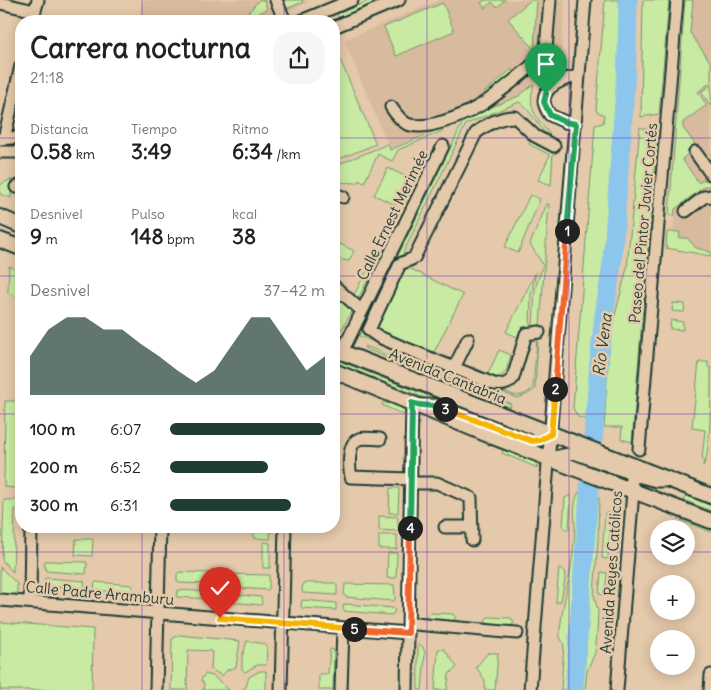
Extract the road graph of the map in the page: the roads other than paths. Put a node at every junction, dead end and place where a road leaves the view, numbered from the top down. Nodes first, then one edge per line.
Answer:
1 (276, 0) edge
2 (352, 0) edge
3 (550, 0) edge
4 (585, 0) edge
5 (677, 0) edge
6 (396, 1) edge
7 (0, 3) edge
8 (35, 11) edge
9 (283, 15) edge
10 (316, 15) edge
11 (340, 25) edge
12 (536, 62) junction
13 (546, 74) dead end
14 (580, 76) junction
15 (15, 89) edge
16 (391, 107) dead end
17 (576, 124) junction
18 (15, 138) edge
19 (2, 139) edge
20 (443, 146) dead end
21 (554, 146) dead end
22 (0, 152) edge
23 (15, 152) edge
24 (695, 152) dead end
25 (711, 174) edge
26 (711, 196) edge
27 (686, 211) dead end
28 (0, 217) edge
29 (15, 223) edge
30 (0, 240) edge
31 (15, 246) edge
32 (340, 291) edge
33 (362, 311) junction
34 (539, 332) dead end
35 (468, 339) dead end
36 (340, 347) edge
37 (340, 351) edge
38 (454, 368) junction
39 (340, 373) edge
40 (416, 404) junction
41 (551, 434) junction
42 (380, 439) dead end
43 (639, 448) dead end
44 (583, 450) junction
45 (601, 457) junction
46 (549, 458) junction
47 (620, 460) junction
48 (630, 473) junction
49 (673, 480) junction
50 (411, 481) junction
51 (633, 491) junction
52 (711, 496) edge
53 (711, 521) edge
54 (472, 527) junction
55 (445, 528) dead end
56 (31, 533) edge
57 (160, 533) edge
58 (284, 533) edge
59 (472, 540) dead end
60 (0, 600) edge
61 (30, 602) junction
62 (157, 613) junction
63 (282, 623) junction
64 (342, 628) junction
65 (412, 629) junction
66 (517, 633) dead end
67 (711, 676) edge
68 (156, 690) edge
69 (281, 690) edge
70 (342, 690) edge
71 (407, 690) edge
72 (530, 690) edge
73 (617, 690) edge
74 (710, 690) edge

1 - 9 street
2 - 10 street
3 - 12 street
4 - 14 street
5 - 43 street, Paseo del Pintor Javier Cortés
6 - 11 street
7 - 8 street
12 - 13 street
12 - 16 street
14 - 17 street
14 - 17 street
15 - 19 street
17 - 41 street
18 - 19 street
20 - 33 street, Calle Ernest Merimée
21 - 38 street
22 - 23 street
24 - 25 street
26 - 27 street
28 - 29 main road
30 - 31 main road
32 - 33 street
33 - 36 street, Calle Ernest Merimée
34 - 38 street
35 - 38 street
37 - 41 main road, Avenida Cantabria
39 - 40 main road, Avenida Cantabria
40 - 41 street, Avenida Cantabria
40 - 46 main road, Avenida Cantabria
40 - 50 street
41 - 44 main road, Avenida Cantabria
41 - 46 street
42 - 50 street
44 - 45 main road, Avenida Cantabria
44 - 46 street, Avenida Cantabria
45 - 47 main road, Avenida Cantabria
45 - 48 street, Avenida Cantabria
46 - 51 main road, Avenida Cantabria
46 - 72 street
47 - 48 street, Avenida Reyes Católicos
47 - 49 main road, Avenida Cantabria
48 - 49 street, Avenida Cantabria
48 - 51 street, Avenida Reyes Católicos
49 - 52 main road, Avenida Cantabria
50 - 54 street
50 - 65 street
51 - 53 main road, Avenida Cantabria
51 - 73 street, Avenida Reyes Católicos
54 - 55 street
54 - 59 street
56 - 61 street
57 - 62 street
58 - 63 street
60 - 61 street, Calle Padre Aramburu
61 - 62 street, Calle Padre Aramburu
62 - 63 street, Calle Padre Aramburu
62 - 68 street
63 - 64 street, Calle Padre Aramburu
63 - 69 street
64 - 65 street, Calle Padre Aramburu
64 - 70 street
65 - 66 street, Calle Padre Aramburu
65 - 71 street
67 - 74 street

